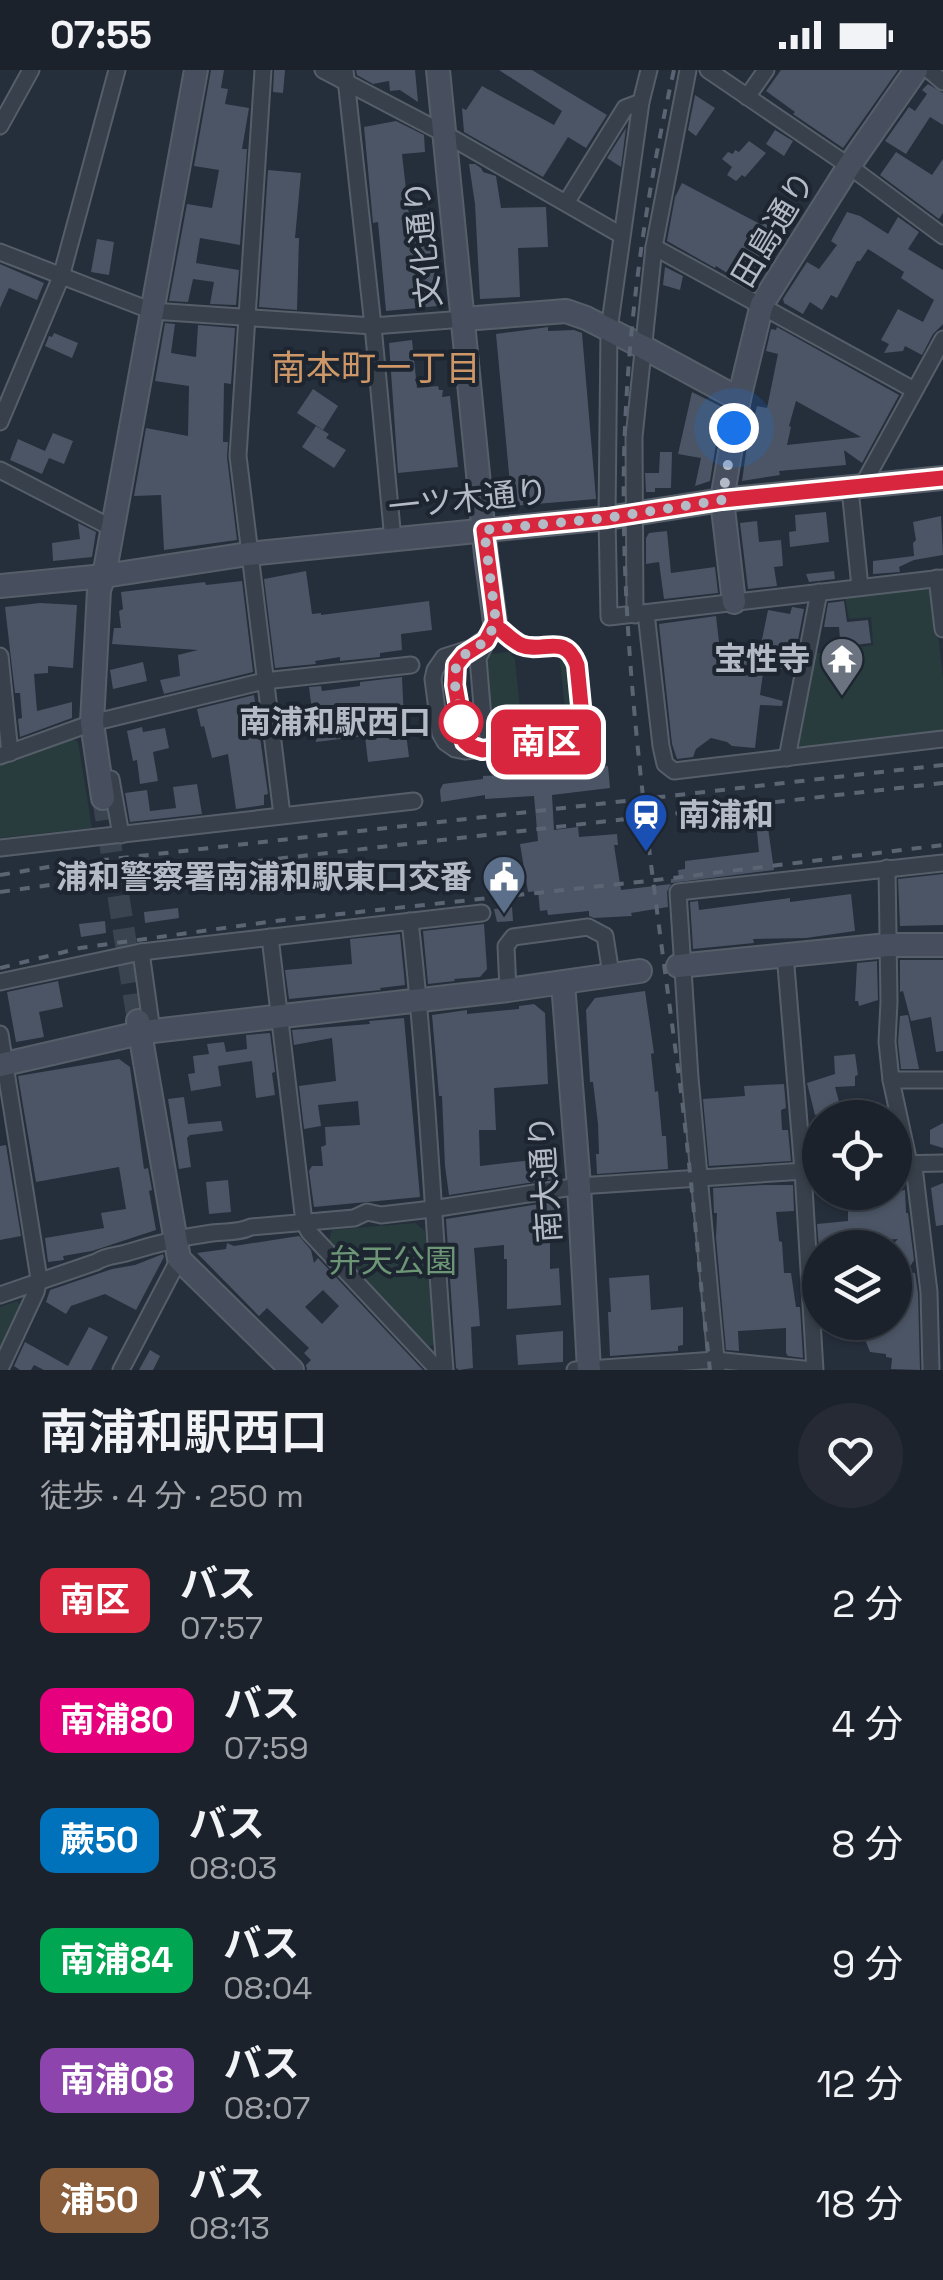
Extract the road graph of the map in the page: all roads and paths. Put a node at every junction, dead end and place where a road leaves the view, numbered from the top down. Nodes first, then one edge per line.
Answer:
1 (31, 70) edge
2 (118, 70) edge
3 (196, 70) edge
4 (263, 70) edge
5 (323, 70) edge
6 (438, 70) edge
7 (649, 70) edge
8 (688, 70) edge
9 (708, 70) edge
10 (766, 70) edge
11 (916, 70) edge
12 (929, 70) edge
13 (345, 76) edge
14 (943, 82) edge
15 (747, 97) junction
16 (641, 102) junction
17 (0, 126) edge
18 (444, 134) junction
19 (849, 166) junction
20 (566, 203) junction
21 (621, 234) junction
22 (943, 236) edge
23 (654, 246) junction
24 (0, 252) edge
25 (61, 277) junction
26 (762, 304) junction
27 (152, 311) junction
28 (246, 317) junction
29 (464, 319) junction
30 (373, 326) junction
31 (609, 330) junction
32 (943, 339) edge
33 (643, 347) junction
34 (914, 390) junction
35 (739, 399) junction
36 (0, 422) edge
37 (0, 470) edge
38 (943, 478) edge
39 (856, 488) junction
40 (722, 500) junction
41 (635, 513) junction
42 (607, 518) junction
43 (112, 528) junction
44 (484, 530) junction
45 (393, 540) junction
46 (248, 554) junction
47 (104, 576) junction
48 (940, 578) edge
49 (0, 586) edge
50 (860, 587) junction
51 (818, 592) junction
52 (734, 602) junction
53 (640, 614) junction
54 (493, 628) junction
55 (943, 629) edge
56 (0, 656) edge
57 (411, 665) dead end
58 (264, 681) junction
59 (97, 722) junction
60 (943, 739) edge
61 (512, 746) junction
62 (5, 755) edge
63 (787, 758) junction
64 (103, 798) tunnel mouth
65 (414, 801) dead end
66 (282, 815) junction
67 (120, 835) junction
68 (0, 848) edge
69 (943, 863) edge
70 (887, 868) junction
71 (482, 913) dead end
72 (410, 921) junction
73 (270, 937) junction
74 (888, 945) junction
75 (943, 945) edge
76 (141, 952) junction
77 (785, 954) junction
78 (663, 968) junction
79 (611, 974) junction
80 (0, 982) edge
81 (563, 983) junction
82 (508, 990) junction
83 (419, 999) junction
84 (279, 1016) junction
85 (143, 1028) junction
86 (0, 1034) edge
87 (2, 1065) edge
88 (891, 1080) junction
89 (943, 1080) edge
90 (803, 1100) edge
91 (894, 1100) edge
92 (912, 1163) edge
93 (943, 1163) edge
94 (912, 1166) edge
95 (802, 1171) edge
96 (700, 1178) junction
97 (580, 1186) junction
98 (432, 1209) junction
99 (812, 1210) edge
100 (304, 1222) junction
101 (177, 1248) junction
102 (38, 1282) junction
103 (0, 1294) edge
104 (716, 1365) edge
105 (644, 1368) edge
106 (0, 1370) edge
107 (121, 1370) edge
108 (292, 1370) edge
109 (442, 1370) edge
110 (575, 1370) edge
111 (589, 1370) edge
112 (814, 1370) edge
113 (931, 1370) edge

1 - 17 street
2 - 25 street
3 - 27 street
4 - 28 street
5 - 13 street
6 - 18 street, 文化通り
7 - 16 street
8 - 23 street
9 - 15 street
10 - 15 street
11 - 19 street, 田島通り
12 - 14 street
13 - 18 street
13 - 30 street
15 - 19 street
16 - 20 street
16 - 21 street
18 - 20 street
18 - 29 street, 文化通り
19 - 22 street
19 - 26 street, 田島通り
20 - 21 street
21 - 31 street
23 - 26 street
23 - 33 street
24 - 25 street
25 - 27 street
25 - 36 street
26 - 34 street
26 - 35 street, 田島通り
27 - 28 street
27 - 43 street
28 - 30 street
28 - 46 street
29 - 30 street
29 - 31 street
29 - 44 street, 文化通り
30 - 45 street
31 - 33 street
31 - 42 street
32 - 34 street
33 - 35 street
33 - 41 street
34 - 39 street
35 - 40 street, 田島通り
37 - 43 street
38 - 39 street, 一ツ木通り
39 - 40 street, 一ツ木通り
39 - 50 street
40 - 41 street, 一ツ木通り
40 - 52 street, 田島通り
41 - 42 street, 一ツ木通り
41 - 53 street
42 - 44 street, 一ツ木通り
42 - 53 street
43 - 47 street
44 - 45 street, 一ツ木通り
44 - 54 street, 文化通り
45 - 46 street, 一ツ木通り
46 - 47 street, 一ツ木通り
46 - 58 street
47 - 49 street, 一ツ木通り
47 - 59 street
48 - 50 street
48 - 55 street
50 - 51 street
51 - 52 street
51 - 63 street
52 - 53 street
53 - 63 street
54 - 61 street
54 - 61 street
54 - 61 street
56 - 62 street
57 - 58 street
58 - 59 street
58 - 66 street
59 - 62 street
59 - 64 street
59 - 67 street
60 - 63 street
65 - 66 street
66 - 67 street
67 - 68 street
69 - 70 street
70 - 74 street
70 - 78 street
71 - 72 street
72 - 73 street
72 - 83 street
73 - 76 street
73 - 84 street
74 - 75 street
74 - 77 street
74 - 88 street
76 - 80 street
76 - 85 street
77 - 78 street
77 - 90 street
78 - 79 street
78 - 96 street
79 - 81 street
79 - 82 street
81 - 82 street
81 - 97 street, 南大通り
82 - 83 street
83 - 84 street
83 - 98 street
84 - 85 street
84 - 100 street
85 - 87 street
85 - 101 street
86 - 87 street
87 - 102 street
88 - 89 street
88 - 91 street
92 - 93 street
94 - 113 street
95 - 96 street
96 - 97 street
96 - 104 street
97 - 98 street
97 - 111 street, 南大通り
98 - 100 street
98 - 109 street
99 - 112 street
100 - 101 street
100 - 109 street
101 - 102 street
101 - 107 street
101 - 108 street
102 - 103 street
102 - 106 street
104 - 105 street
104 - 112 street
105 - 111 street
110 - 111 street

